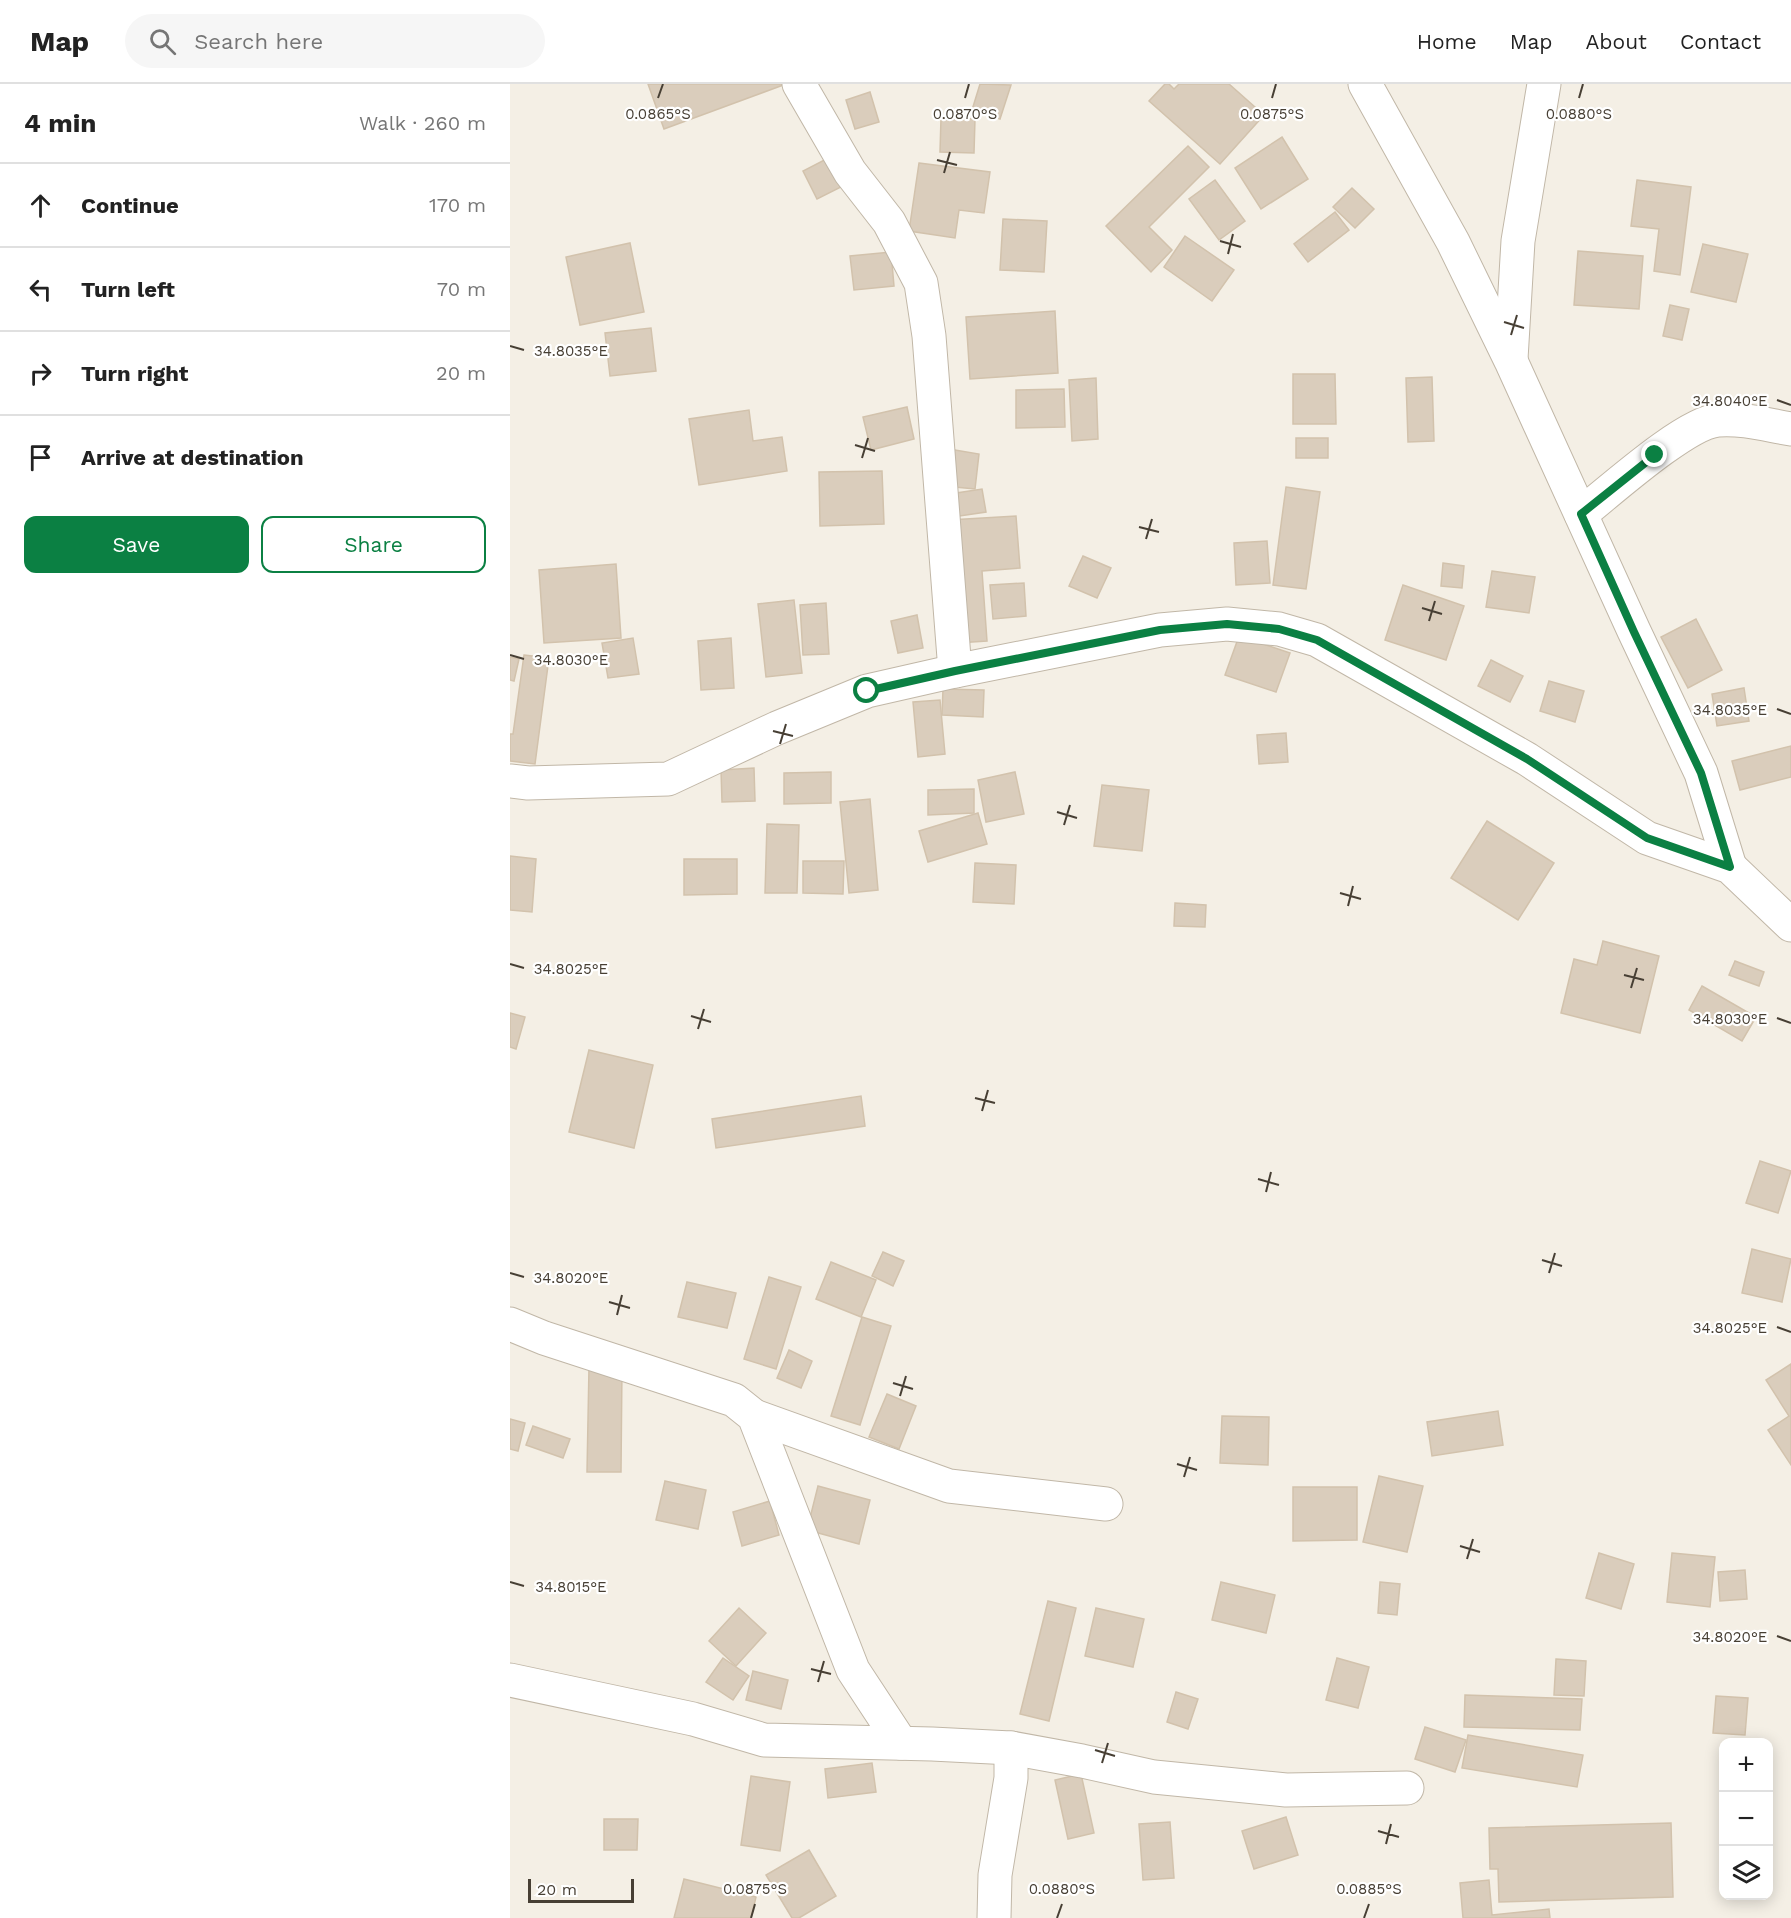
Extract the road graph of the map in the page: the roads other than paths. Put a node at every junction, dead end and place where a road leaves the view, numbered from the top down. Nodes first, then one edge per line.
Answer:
1 (799, 84) edge
2 (1365, 84) edge
3 (1544, 84) edge
4 (1511, 361) junction
5 (1791, 429) edge
6 (1581, 514) junction
7 (955, 671) junction
8 (510, 781) edge
9 (1730, 867) junction
10 (1791, 925) edge
11 (510, 1324) edge
12 (754, 1416) junction
13 (1106, 1504) dead end
14 (510, 1680) edge
15 (902, 1743) junction
16 (1011, 1748) junction
17 (1407, 1788) dead end
18 (994, 1918) edge

1 - 7 street
2 - 4 street
3 - 4 street
4 - 6 street
5 - 6 street
6 - 9 street
7 - 8 street
7 - 9 street
9 - 10 street
11 - 12 street
12 - 13 street
12 - 15 street
14 - 15 street
15 - 16 street
16 - 17 street
16 - 18 street

